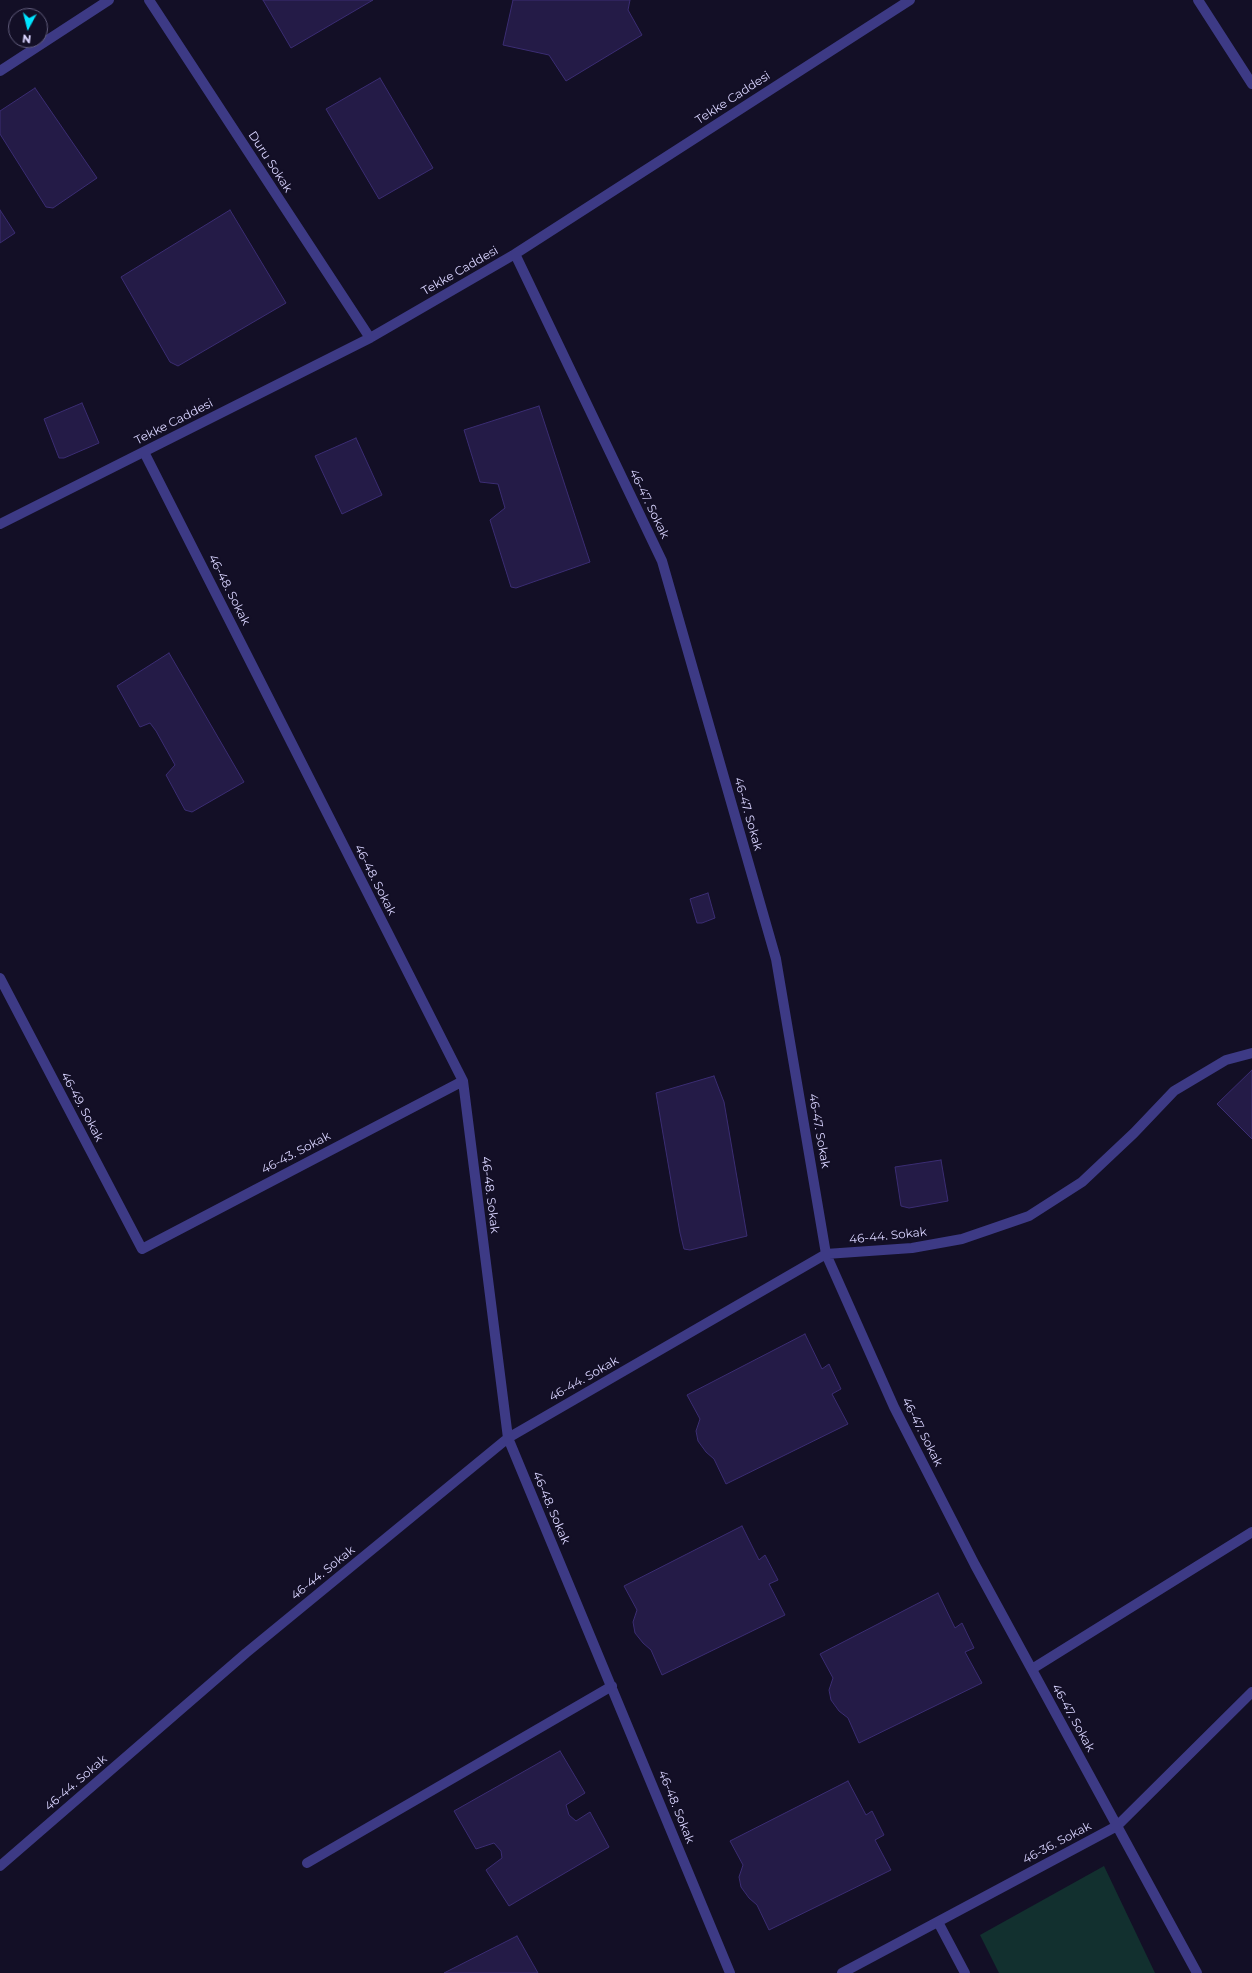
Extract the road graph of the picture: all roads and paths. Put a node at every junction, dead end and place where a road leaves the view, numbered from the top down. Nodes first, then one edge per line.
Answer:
1 (109, 0) edge
2 (149, 0) edge
3 (910, 0) edge
4 (1198, 0) edge
5 (0, 71) edge
6 (1252, 84) edge
7 (515, 254) junction
8 (370, 338) junction
9 (144, 452) junction
10 (0, 524) edge
11 (0, 978) edge
12 (1252, 1053) edge
13 (463, 1081) junction
14 (142, 1249) joint
15 (826, 1254) junction
16 (508, 1438) junction
17 (1252, 1532) edge
18 (1032, 1669) junction
19 (612, 1686) junction
20 (1252, 1692) edge
21 (1118, 1826) junction
22 (307, 1863) dead end
23 (1, 1864) edge
24 (938, 1922) junction
25 (730, 1973) edge
26 (842, 1973) edge
27 (965, 1973) edge
28 (1197, 1973) edge

1 - 5 street
2 - 8 street, Duru Sokak
3 - 7 street, Tekke Caddesi
4 - 6 street
7 - 8 street, Tekke Caddesi
7 - 15 street, 46-47. Sokak
8 - 9 street, Tekke Caddesi
9 - 10 street, Tekke Caddesi
9 - 13 street, 46-48. Sokak
11 - 14 street, 46-49. Sokak
12 - 15 street, 46-44. Sokak
13 - 14 street, 46-43. Sokak
13 - 16 street, 46-48. Sokak
15 - 16 street, 46-44. Sokak
15 - 18 street, 46-47. Sokak
16 - 19 street, 46-48. Sokak
16 - 23 street, 46-44. Sokak
17 - 18 street
18 - 21 street, 46-47. Sokak
19 - 22 street
19 - 25 street, 46-48. Sokak
20 - 21 street, 46-36. Sokak
21 - 24 street, 46-36. Sokak
21 - 28 street, 46-47. Sokak
24 - 26 street, 46-36. Sokak
24 - 27 street

